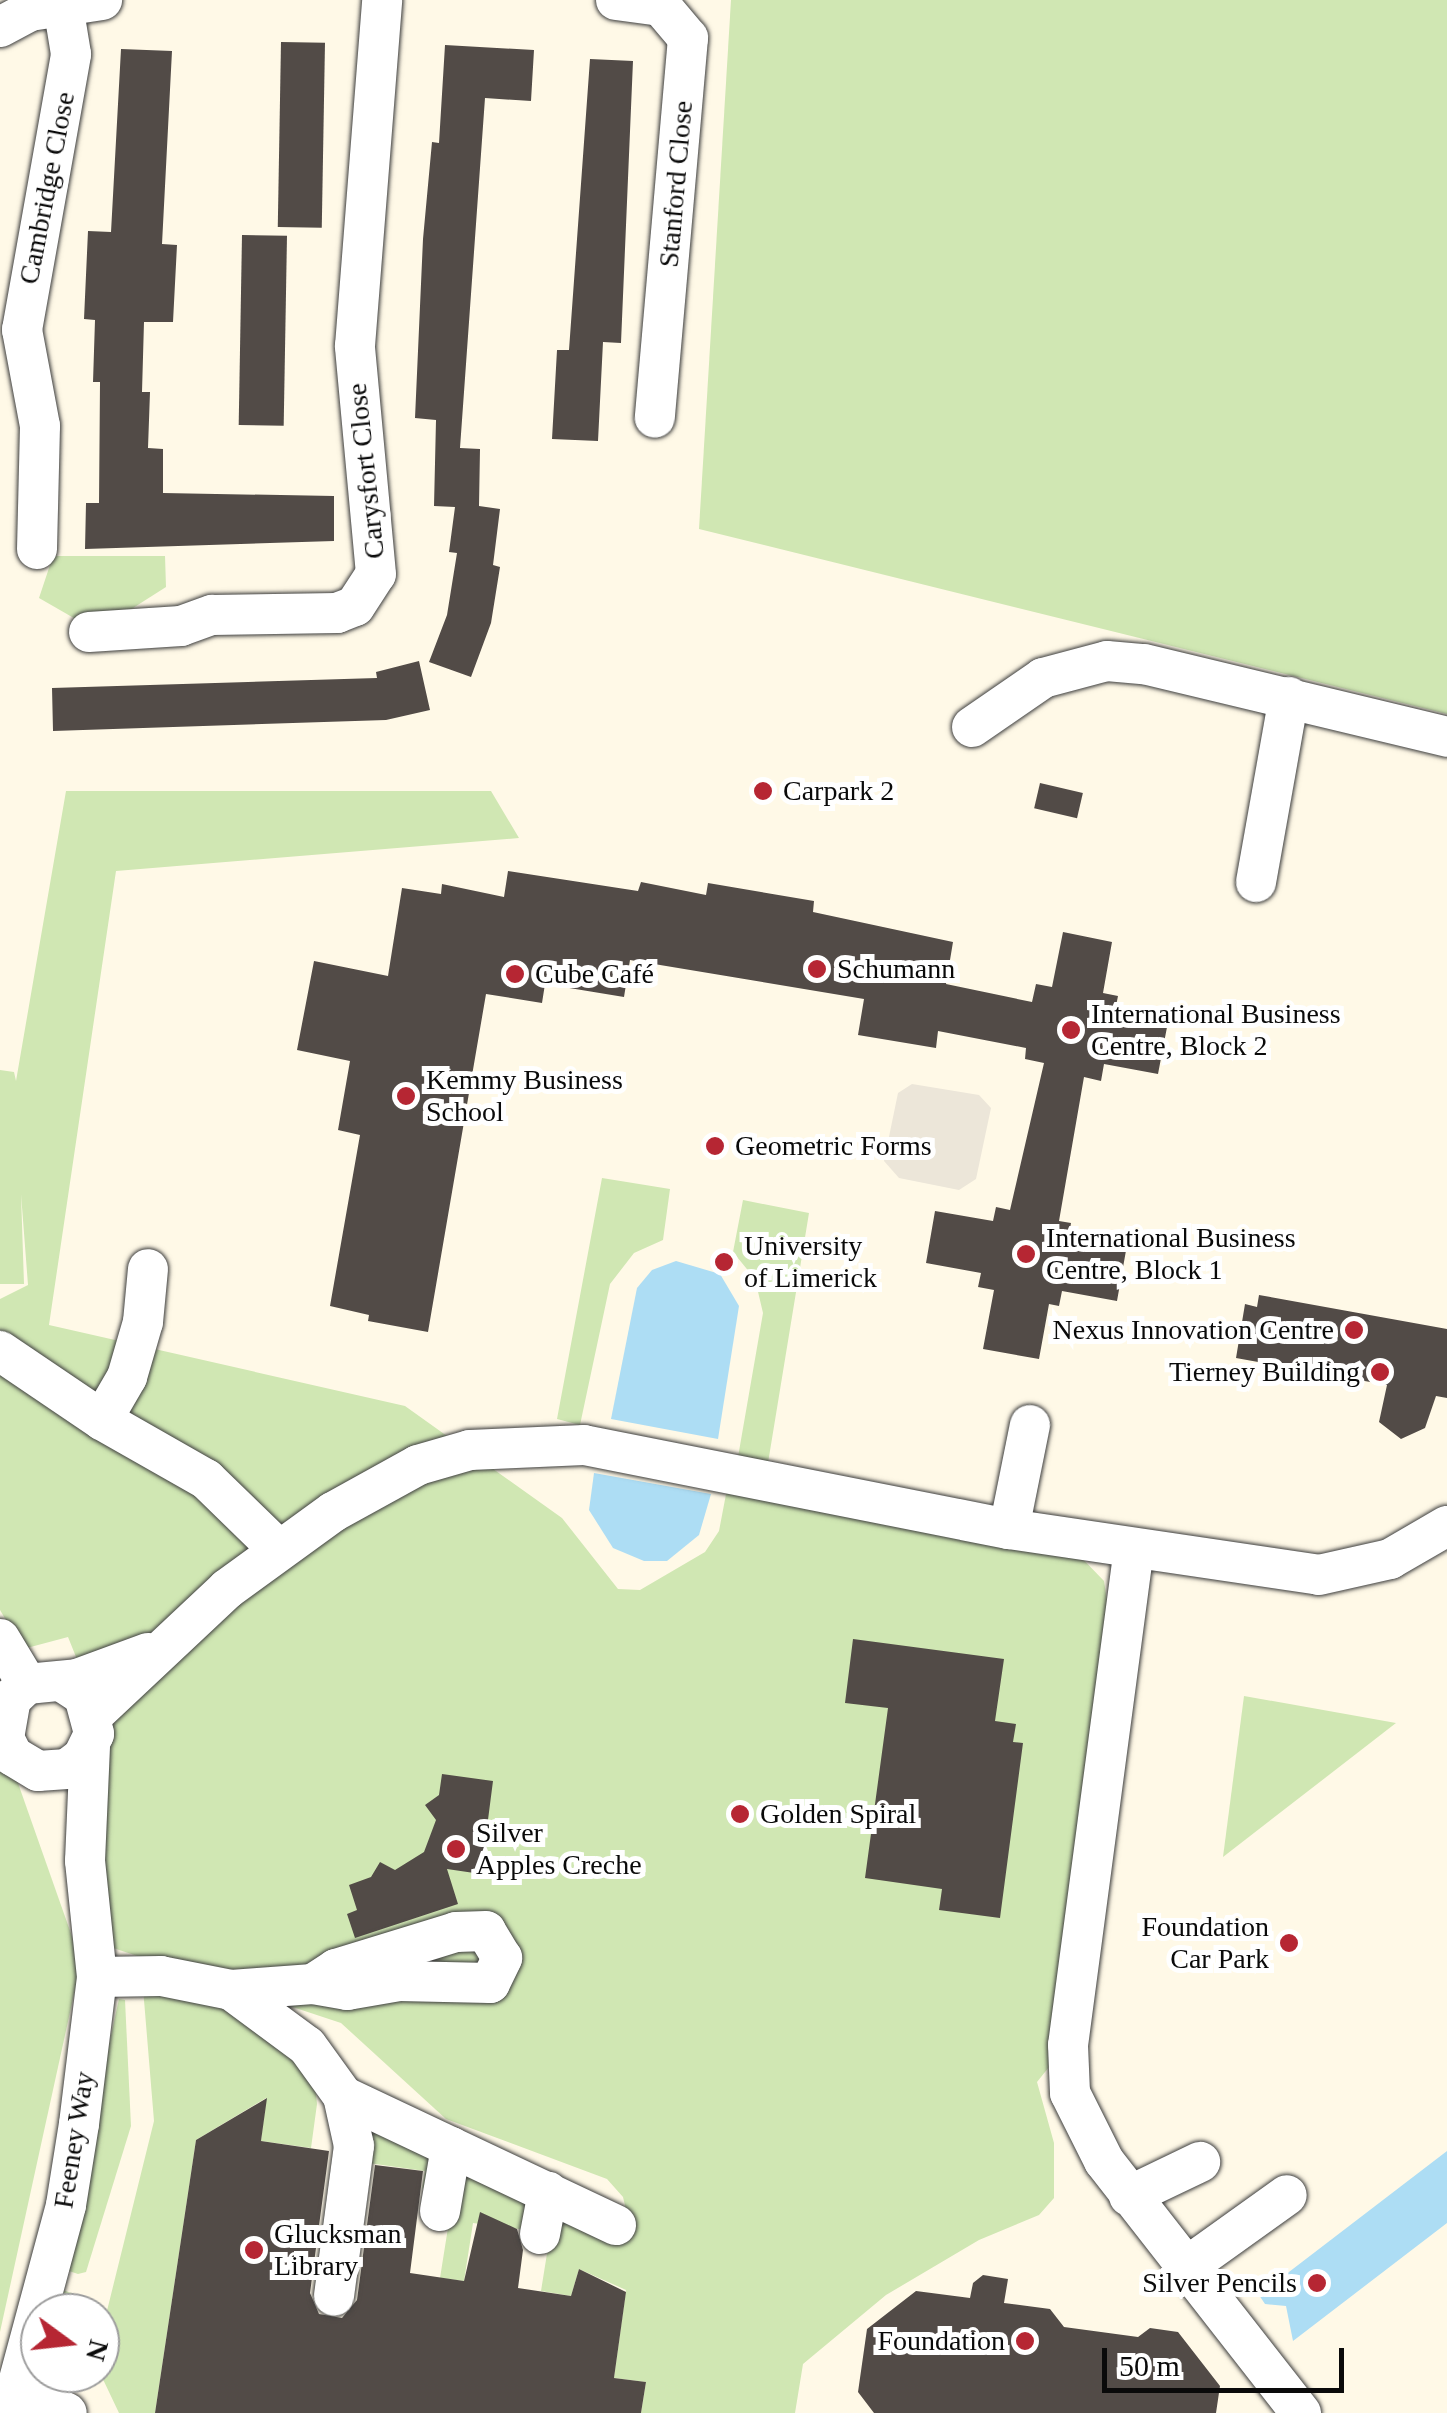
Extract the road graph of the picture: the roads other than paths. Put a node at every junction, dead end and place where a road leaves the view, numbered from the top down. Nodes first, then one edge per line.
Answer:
1 (382, 0) edge
2 (616, 0) edge
3 (82, 3) edge
4 (0, 27) edge
5 (655, 418) dead end
6 (37, 548) dead end
7 (89, 632) dead end
8 (1289, 697) junction
9 (972, 727) dead end
10 (1447, 737) edge
11 (1256, 882) dead end
12 (148, 1269) dead end
13 (0, 1351) edge
14 (102, 1420) junction
15 (1030, 1425) dead end
16 (1447, 1526) edge
17 (1009, 1529) junction
18 (1134, 1548) junction
19 (279, 1550) junction
20 (0, 1639) edge
21 (156, 1650) junction
22 (44, 1683) junction
23 (92, 1730) junction
24 (38, 1771) junction
25 (85, 1861) junction
26 (96, 1977) junction
27 (313, 1984) dead end
28 (231, 1990) junction
29 (344, 2096) junction
30 (451, 2147) junction
31 (1200, 2162) dead end
32 (548, 2192) junction
33 (1287, 2195) dead end
34 (1130, 2196) junction
35 (440, 2212) dead end
36 (616, 2225) dead end
37 (540, 2234) dead end
38 (1185, 2268) junction
39 (334, 2296) dead end
40 (13, 2401) edge
41 (68, 2413) edge
42 (1301, 2413) edge

1 - 7 street, Carysfort Close
2 - 5 street, Stanford Close
3 - 4 street
3 - 6 street, Cambridge Close
8 - 9 street
8 - 10 street
8 - 11 street
12 - 14 street
13 - 14 street
14 - 19 street
15 - 17 street
16 - 18 street
17 - 18 street
17 - 19 street
18 - 34 street
19 - 21 street
20 - 22 street
21 - 22 street
21 - 23 street
22 - 23 street
22 - 24 street
23 - 24 street
23 - 25 street, Feeney Way
24 - 25 street, Feeney Way
25 - 26 street, Feeney Way
26 - 28 street
26 - 40 street, Feeney Way
27 - 28 street
28 - 29 street
29 - 30 street
29 - 39 street
30 - 32 street
30 - 35 street
31 - 34 street
32 - 36 street
32 - 37 street
33 - 38 street
34 - 38 street
38 - 42 street
40 - 41 street

